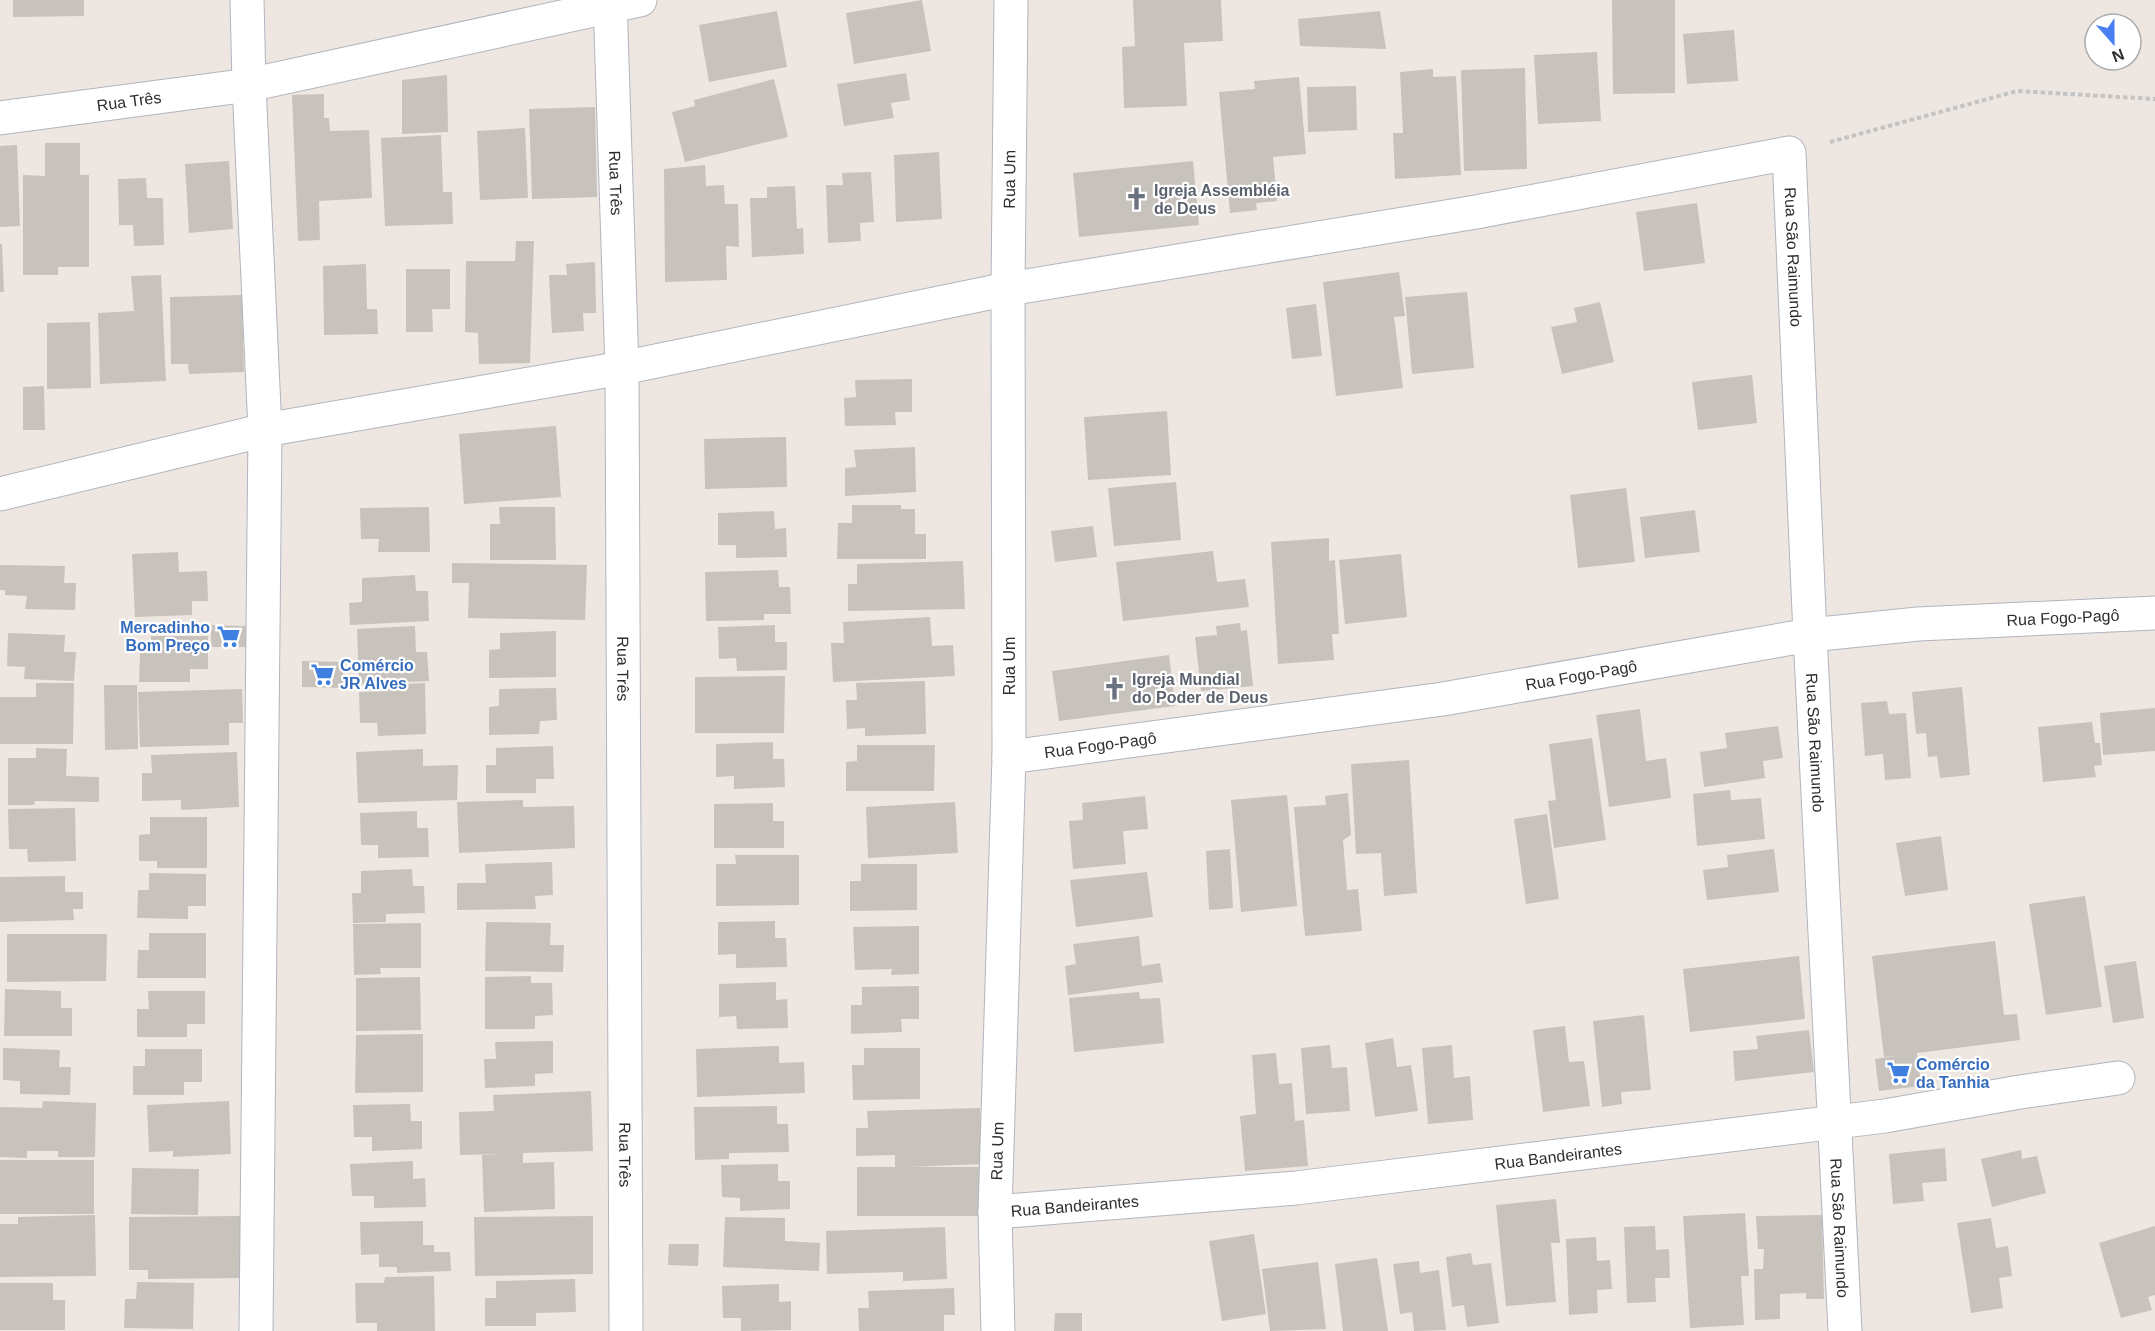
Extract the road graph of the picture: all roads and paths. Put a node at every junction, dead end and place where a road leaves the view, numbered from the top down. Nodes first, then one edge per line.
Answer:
1 (247, 0) edge
2 (1011, 0) edge
3 (620, 2) edge
4 (249, 85) junction
5 (2155, 99) edge
6 (0, 118) edge
7 (1789, 153) junction
8 (1008, 289) junction
9 (622, 368) junction
10 (265, 430) junction
11 (0, 494) edge
12 (2155, 613) edge
13 (1810, 635) junction
14 (1009, 757) junction
15 (2118, 1078) dead end
16 (1833, 1121) junction
17 (996, 1212) junction
18 (256, 1331) edge
19 (626, 1331) edge
20 (998, 1331) edge
21 (1845, 1331) edge

1 - 4 street
2 - 8 street, Rua Um
3 - 4 street, Rua Três
3 - 9 street, Rua Três
4 - 6 street, Rua Três
4 - 10 street
5 - 7 path
7 - 8 street
7 - 13 street, Rua São Raimundo
8 - 9 street
8 - 14 street, Rua Um
9 - 10 street
9 - 19 street, Rua Três
10 - 11 street
10 - 18 street
12 - 13 street, Rua Fogo-Pagô
13 - 14 street, Rua Fogo-Pagô
13 - 16 street, Rua São Raimundo
14 - 17 street, Rua Um
15 - 16 street, Rua Bandeirantes
16 - 17 street, Rua Bandeirantes
16 - 21 street, Rua São Raimundo
17 - 20 street, Rua Um

